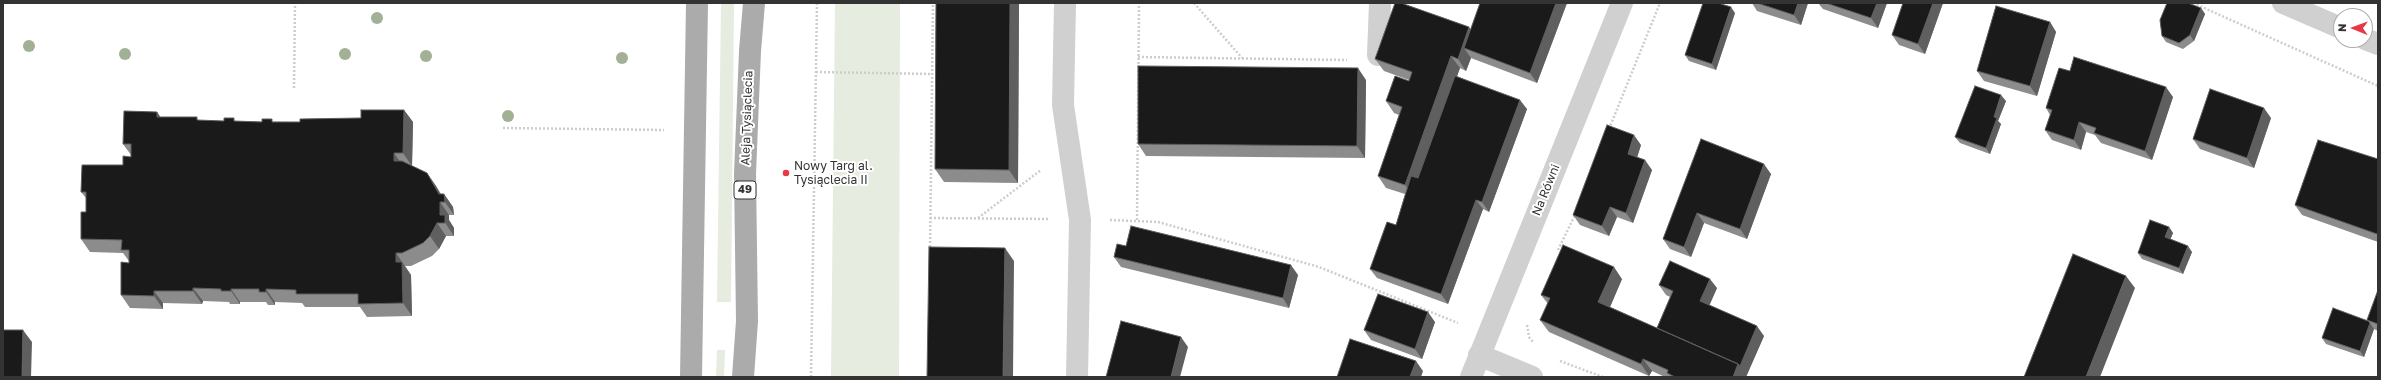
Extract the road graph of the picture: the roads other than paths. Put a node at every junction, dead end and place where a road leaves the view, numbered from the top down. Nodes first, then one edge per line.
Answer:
1 (697, 3) edge
2 (754, 3) edge
3 (1065, 3) edge
4 (1380, 3) edge
5 (1622, 3) edge
6 (2283, 3) edge
7 (2333, 25) edge
8 (1378, 55) edge
9 (1479, 355) junction
10 (691, 377) edge
11 (743, 377) edge
12 (1077, 377) edge
13 (1471, 377) edge
14 (1532, 377) edge

1 - 10 main road
2 - 11 main road, Aleja Tysiąclecia / 49
3 - 12 street
4 - 8 street
5 - 9 street, Na Równi
6 - 7 street
9 - 13 street, Na Równi
9 - 14 street

